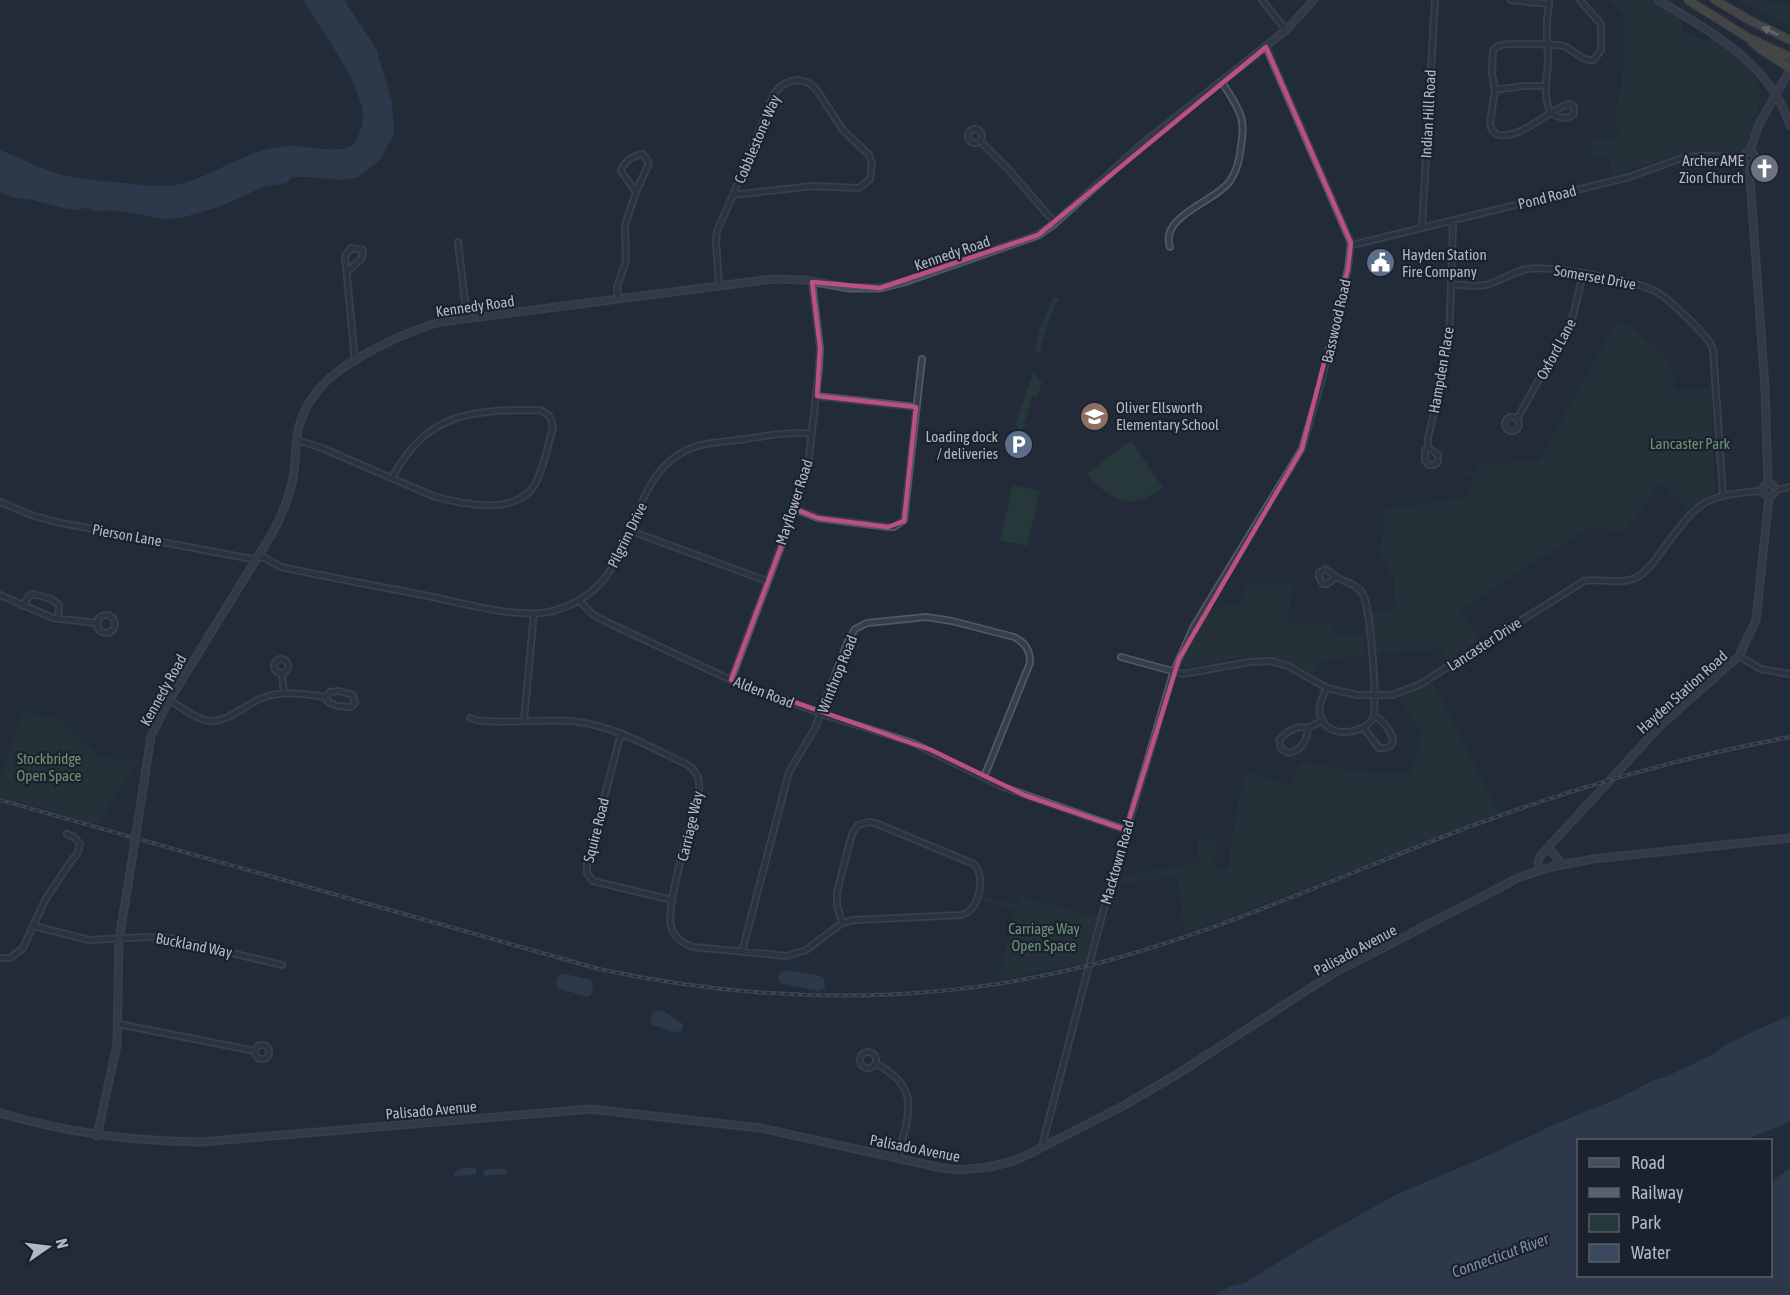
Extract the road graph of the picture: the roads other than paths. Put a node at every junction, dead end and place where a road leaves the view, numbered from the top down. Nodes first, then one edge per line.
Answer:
1 (1262, 0) edge
2 (1314, 0) edge
3 (1435, 0) edge
4 (1511, 0) edge
5 (1580, 0) edge
6 (1658, 0) edge
7 (1688, 0) edge
8 (1715, 0) edge
9 (1549, 2) edge
10 (1286, 30) junction
11 (1747, 37) junction
12 (1790, 40) edge
13 (1548, 44) junction
14 (1266, 47) junction
15 (1788, 56) edge
16 (1790, 69) edge
17 (1222, 82) junction
18 (1546, 86) junction
19 (1495, 90) junction
20 (1776, 94) junction
21 (1550, 112) junction
22 (1790, 124) edge
23 (980, 141) dead end
24 (1750, 151) junction
25 (1743, 157) junction
26 (1749, 164) junction
27 (636, 192) junction
28 (733, 195) junction
29 (1452, 221) junction
30 (1055, 223) junction
31 (1422, 228) junction
32 (458, 242) dead end
33 (1352, 245) junction
34 (1170, 247) dead end
35 (348, 271) junction
36 (1583, 274) junction
37 (812, 282) junction
38 (1452, 284) junction
39 (719, 286) junction
40 (618, 299) junction
41 (467, 318) junction
42 (922, 359) dead end
43 (355, 362) junction
44 (817, 396) junction
45 (916, 407) junction
46 (1517, 419) dead end
47 (812, 434) junction
48 (297, 440) junction
49 (1428, 447) dead end
50 (392, 478) junction
51 (1768, 484) junction
52 (1790, 487) edge
53 (1775, 489) junction
54 (1762, 490) junction
55 (1723, 495) junction
56 (1769, 497) junction
57 (0, 502) edge
58 (795, 509) junction
59 (631, 531) junction
60 (258, 558) junction
61 (1337, 577) dead end
62 (767, 581) junction
63 (1218, 586) joint
64 (0, 595) edge
65 (579, 600) junction
66 (23, 606) junction
67 (534, 613) junction
68 (58, 620) junction
69 (97, 623) dead end
70 (1739, 656) junction
71 (1121, 657) dead end
72 (1173, 673) junction
73 (282, 674) dead end
74 (1790, 674) edge
75 (731, 680) junction
76 (1327, 688) junction
77 (284, 693) junction
78 (1375, 696) junction
79 (326, 697) junction
80 (169, 700) junction
81 (821, 713) junction
82 (1375, 716) junction
83 (470, 718) dead end
84 (524, 720) junction
85 (1323, 720) junction
86 (1308, 728) junction
87 (1364, 728) junction
88 (621, 733) junction
89 (984, 777) junction
90 (1126, 830) junction
91 (67, 834) dead end
92 (1790, 838) edge
93 (1550, 845) junction
94 (1562, 864) junction
95 (1539, 870) junction
96 (672, 900) junction
97 (842, 923) junction
98 (34, 926) junction
99 (119, 939) junction
100 (742, 952) junction
101 (0, 958) edge
102 (282, 965) dead end
103 (118, 1024) junction
104 (255, 1051) dead end
105 (875, 1063) dead end
106 (0, 1113) edge
107 (97, 1136) junction
108 (1044, 1146) junction
109 (898, 1158) junction

1 - 10 street
2 - 10 street, Kennedy Road
3 - 31 street, Indian Hill Road
4 - 9 street
5 - 13 street
6 - 20 street
7 - 11 highway
12 -> 8 highway
9 - 13 street
10 - 14 street, Kennedy Road
11 - 15 highway
11 - 16 highway
13 - 18 street
13 - 19 street
14 - 17 street, Kennedy Road
14 - 33 street
16 - 20 street
17 - 30 street, Kennedy Road
17 - 34 street
18 - 19 street
18 - 21 street
19 - 21 street
20 - 22 street
20 - 24 street
21 - 21 street
23 - 30 street
24 - 25 street
24 - 26 street
25 - 26 street
25 - 29 street, Pond Road
26 - 51 street
27 - 27 street
27 - 40 street
28 - 28 street, Cobblestone Way
28 - 39 street, Cobblestone Way
29 - 31 street, Pond Road
29 - 38 street, Hampden Place
30 - 37 street, Kennedy Road
31 - 33 street, Pond Road
32 - 41 street
33 - 63 street, Basswood Road
35 - 35 street
35 - 43 street
36 - 38 street, Somerset Drive
36 - 46 street, Oxford Lane
36 - 55 street, Somerset Drive
37 - 39 street, Kennedy Road
37 - 44 street, Mayflower Road
38 - 49 street, Hampden Place
39 - 40 street, Kennedy Road
40 - 41 street, Kennedy Road
41 - 43 street, Kennedy Road
42 - 45 street
43 - 48 street, Kennedy Road
44 - 45 street
44 - 47 street, Mayflower Road
45 - 58 street
47 - 58 street, Mayflower Road
47 - 59 street, Pilgrim Drive
48 - 50 street
48 - 60 street, Kennedy Road
50 - 50 street
51 - 53 street
51 - 54 street
52 - 53 street
53 - 56 street
54 - 55 street, Lancaster Drive
54 - 56 street
55 - 78 street, Lancaster Drive
56 - 70 street, Hayden Station Road
57 - 60 street, Pierson Lane
58 - 62 street, Mayflower Road
59 - 62 street
59 - 65 street, Pilgrim Drive
60 - 67 street, Pilgrim Drive
60 - 80 street, Kennedy Road
61 - 78 street
62 - 75 street, Mayflower Road
63 - 72 street, Macktown Road
64 - 66 street
65 - 67 street, Pilgrim Drive
65 - 75 street, Alden Road
66 - 68 street
66 - 68 street
67 - 84 street
68 - 69 street
70 - 74 street
70 - 93 street, Hayden Station Road
71 - 72 street
72 - 76 street, Lancaster Drive
72 - 90 street, Macktown Road
73 - 77 street
75 - 81 street, Alden Road
76 - 78 street, Lancaster Drive
76 - 85 street
77 - 79 street
77 - 80 street
78 - 82 street
79 - 79 street
80 - 99 street, Kennedy Road, bridge
81 - 89 street, Alden Road
81 - 89 street, Winthrop Road
81 - 100 street, Winthrop Road
82 - 87 street
82 - 87 street
83 - 84 street, Carriage Way
84 - 88 street, Carriage Way
85 - 86 street
85 - 87 street
86 - 86 street
88 - 96 street, Carriage Way
88 - 96 street, Squire Road
89 - 90 street, Alden Road
90 - 108 street, Macktown Road
91 - 98 street
92 - 94 street, Palisado Avenue
93 - 94 street
93 - 95 street, Hayden Station Road
94 - 95 street, Palisado Avenue
95 - 108 street, Palisado Avenue
96 - 100 street, Carriage Way
97 - 97 street
97 - 100 street, Carriage Way
98 - 99 street, Buckland Way
98 - 101 street
99 - 102 street, Buckland Way
99 - 103 street, Kennedy Road
103 - 104 street
103 - 107 street, Kennedy Road
105 - 109 street
106 - 107 street, Palisado Avenue
107 - 109 street, Palisado Avenue
108 - 109 street, Palisado Avenue

